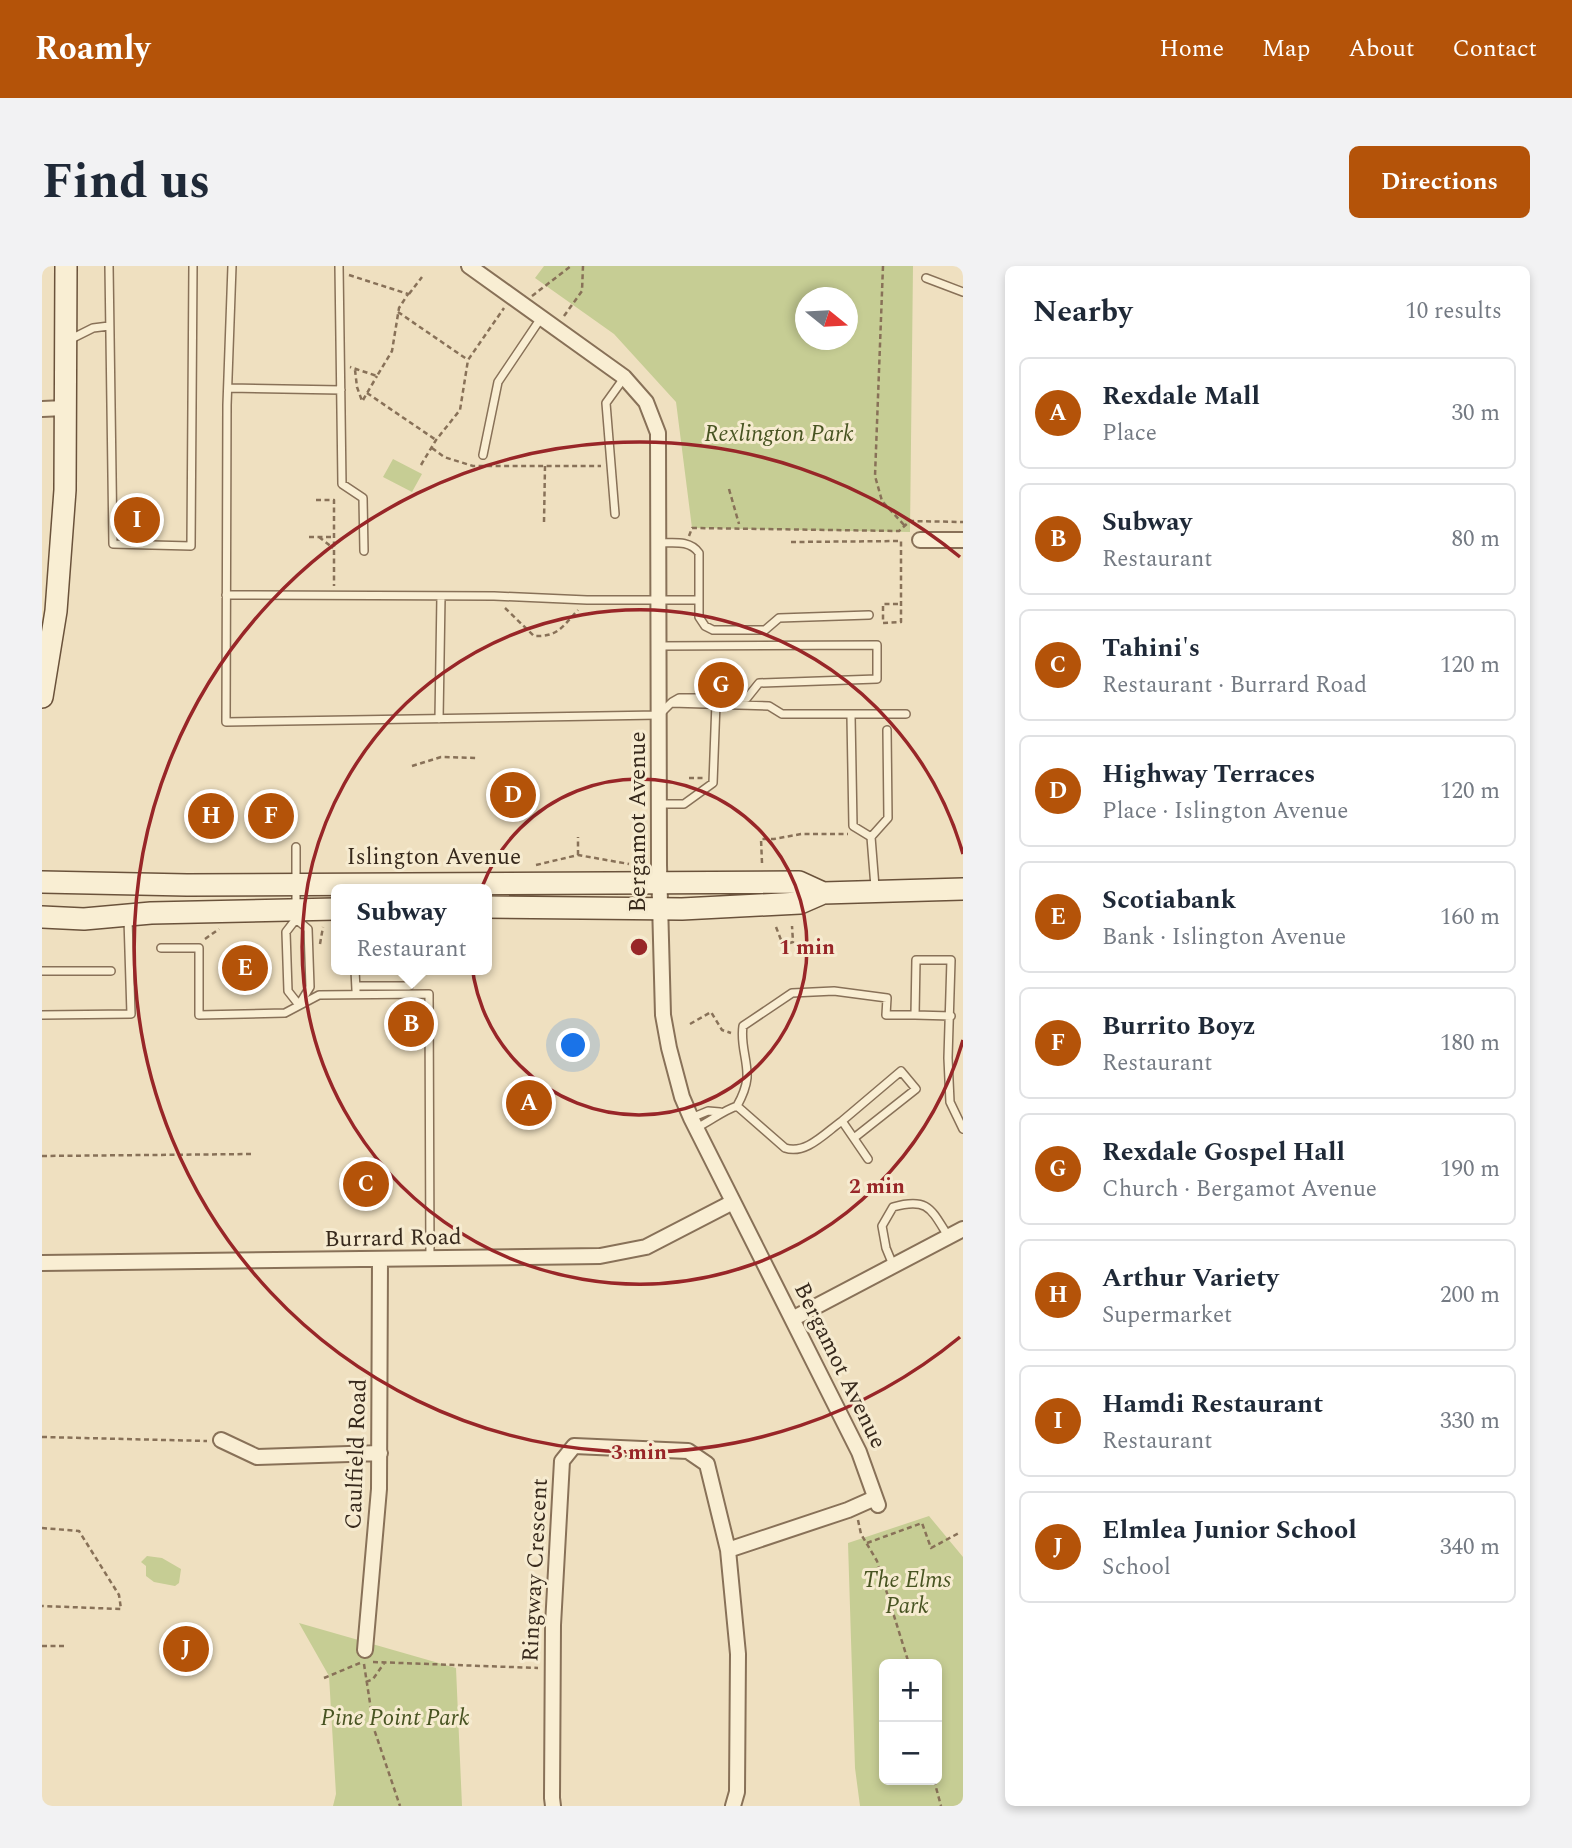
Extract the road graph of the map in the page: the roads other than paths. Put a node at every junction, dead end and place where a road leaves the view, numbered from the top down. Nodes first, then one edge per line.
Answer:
1 (66, 266) edge
2 (109, 266) edge
3 (193, 266) edge
4 (232, 266) edge
5 (469, 266) edge
6 (339, 269) edge
7 (926, 278) dead end
8 (963, 292) edge
9 (541, 317) junction
10 (109, 326) junction
11 (66, 342) junction
12 (624, 377) junction
13 (228, 388) junction
14 (341, 390) junction
15 (65, 408) junction
16 (42, 410) edge
17 (483, 455) dead end
18 (615, 514) dead end
19 (920, 540) dead end
20 (963, 540) edge
21 (660, 543) junction
22 (364, 551) dead end
23 (226, 595) junction
24 (441, 596) junction
25 (660, 600) junction
26 (699, 600) junction
27 (869, 615) dead end
28 (660, 646) junction
29 (42, 697) edge
30 (671, 703) junction
31 (716, 704) junction
32 (906, 714) dead end
33 (659, 715) junction
34 (852, 716) junction
35 (439, 719) junction
36 (887, 730) dead end
37 (660, 804) junction
38 (869, 836) junction
39 (296, 847) dead end
40 (42, 882) edge
41 (659, 883) junction
42 (295, 884) junction
43 (963, 889) edge
44 (875, 891) junction
45 (823, 893) junction
46 (492, 907) edge
47 (660, 909) junction
48 (331, 910) edge
49 (296, 914) junction
50 (127, 915) junction
51 (42, 917) edge
52 (161, 948) dead end
53 (42, 971) edge
54 (111, 971) dead end
55 (355, 975) edge
56 (409, 975) edge
57 (356, 986) junction
58 (356, 995) junction
59 (299, 1005) junction
60 (42, 1015) edge
61 (915, 1015) junction
62 (951, 1016) junction
63 (737, 1106) junction
64 (842, 1121) junction
65 (694, 1123) junction
66 (963, 1129) edge
67 (854, 1138) junction
68 (868, 1159) dead end
69 (733, 1202) junction
70 (963, 1228) edge
71 (948, 1236) junction
72 (430, 1259) junction
73 (380, 1260) junction
74 (42, 1262) edge
75 (893, 1265) junction
76 (794, 1318) junction
77 (221, 1440) road end
78 (380, 1453) junction
79 (728, 1550) junction
80 (365, 1656) road end
81 (553, 1806) edge
82 (733, 1806) edge

1 - 11 main road
2 - 10 lane
3 - 10 lane
4 - 13 lane
5 - 9 street, Bergamot Avenue
6 - 14 lane
7 - 8 lane
9 - 12 street, Bergamot Avenue
9 - 17 lane
10 - 11 lane
11 - 15 main road
12 - 18 lane
12 - 21 street, Bergamot Avenue
13 - 14 lane
13 - 23 lane
14 - 22 lane
15 - 16 street
15 - 29 main road
19 - 20 street
21 - 25 street, Bergamot Avenue
21 - 26 lane
23 - 24 lane
23 - 35 lane
24 - 25 lane
24 - 35 lane
25 - 26 lane
25 - 28 street, Bergamot Avenue
26 - 27 lane
28 - 30 lane
28 - 33 street, Bergamot Avenue
30 - 31 lane
30 - 33 lane
31 - 34 lane
31 - 37 lane
32 - 34 lane
33 - 35 lane
33 - 37 street, Bergamot Avenue
34 - 38 lane
36 - 38 lane
37 - 41 street, Bergamot Avenue
38 - 44 lane
39 - 42 lane
40 - 42 main road, Islington Avenue
41 - 42 main road, Islington Avenue
41 - 45 main road, Islington Avenue
41 - 47 street, Bergamot Avenue
42 - 49 lane
43 - 44 main road, Islington Avenue
44 - 45 main road, Islington Avenue
45 - 47 main road, Islington Avenue
46 - 47 main road, Islington Avenue
47 - 65 street, Bergamot Avenue
48 - 49 main road
49 - 50 main road
49 - 59 lane
49 - 59 lane
50 - 51 main road
50 - 60 lane
52 - 59 lane
53 - 54 lane
55 - 57 lane
56 - 57 lane
57 - 58 lane
58 - 59 lane
58 - 72 lane
61 - 62 lane
61 - 62 lane
61 - 63 lane
62 - 66 lane
63 - 64 lane
63 - 65 lane
64 - 67 lane
64 - 67 lane
65 - 69 street, Bergamot Avenue
67 - 68 lane
69 - 72 street, Burrard Road
69 - 76 street, Bergamot Avenue
70 - 71 street
71 - 75 street
71 - 75 lane
72 - 73 street, Burrard Road
73 - 74 street, Burrard Road
73 - 78 street, Caulfield Road
75 - 76 street
76 - 79 street, Bergamot Avenue
77 - 78 street
78 - 80 street, Caulfield Road
79 - 81 street, Ringway Crescent
79 - 82 street, Ringway Crescent

